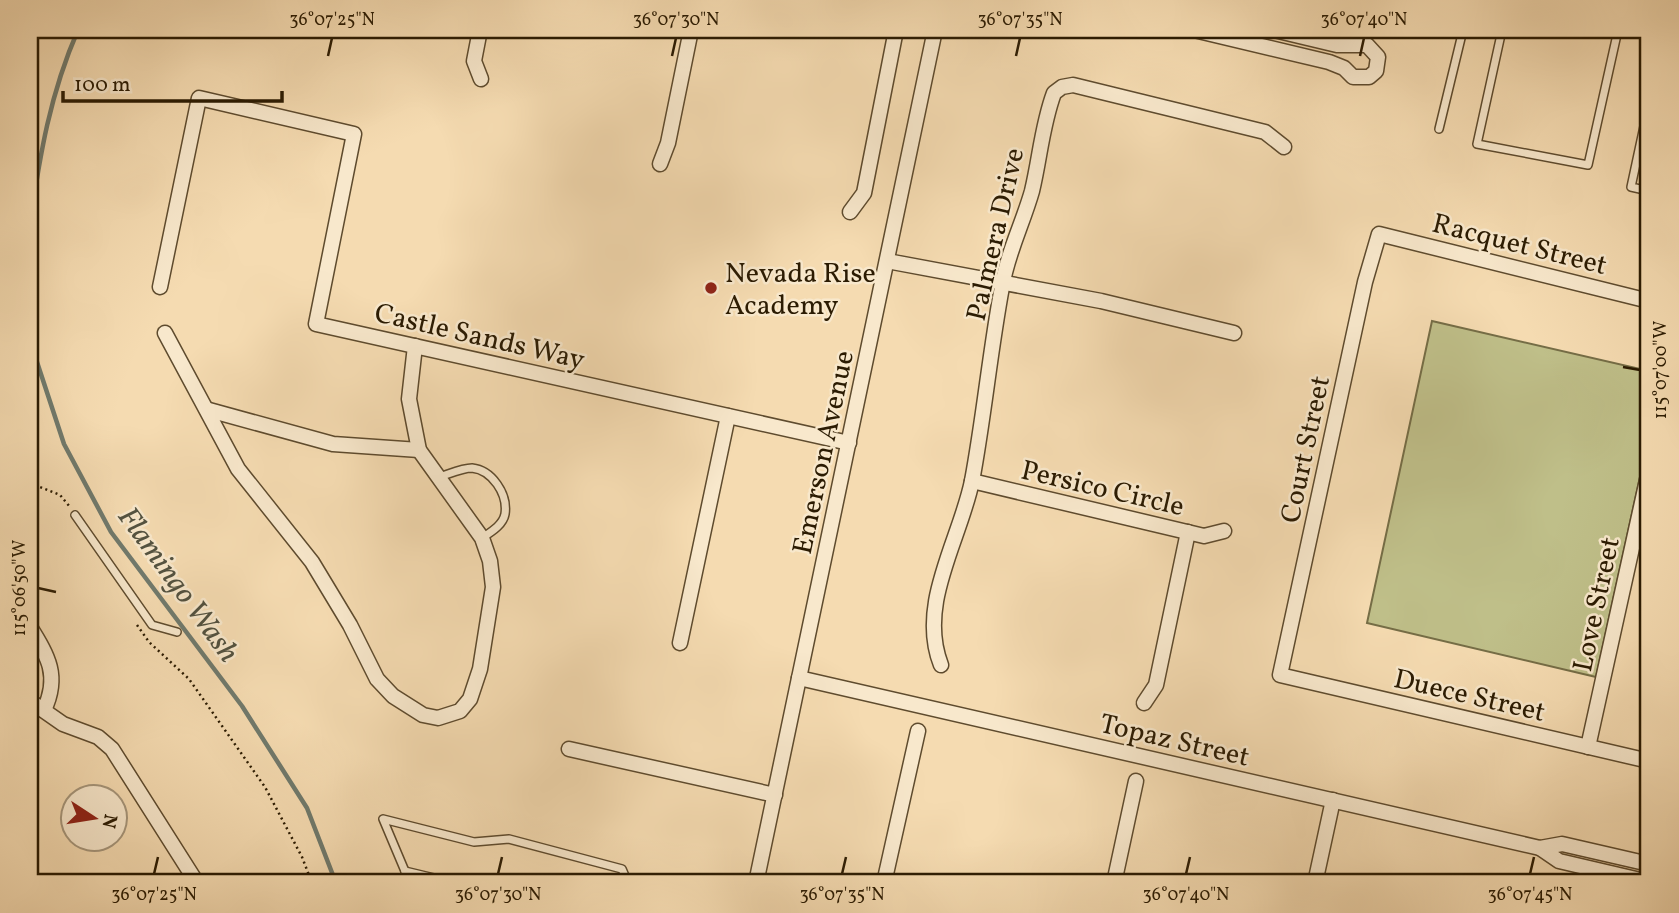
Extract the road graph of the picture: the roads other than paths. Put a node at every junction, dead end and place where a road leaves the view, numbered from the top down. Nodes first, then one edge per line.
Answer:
1 (480, 30) edge
2 (691, 30) edge
3 (896, 30) edge
4 (935, 30) edge
5 (1194, 30) edge
6 (1274, 30) edge
7 (1439, 30) edge
8 (1502, 30) edge
9 (1618, 30) edge
10 (1462, 32) edge
11 (1317, 36) edge
12 (1311, 57) junction
13 (481, 79) dead end
14 (1649, 103) edge
15 (1440, 129) dead end
16 (1284, 147) dead end
17 (660, 164) dead end
18 (1649, 191) edge
19 (850, 212) dead end
20 (1379, 234) joint
21 (887, 261) junction
22 (1002, 285) junction
23 (160, 287) dead end
24 (1649, 301) edge
25 (165, 333) dead end
26 (1234, 333) dead end
27 (415, 346) junction
28 (209, 410) junction
29 (728, 416) junction
30 (849, 443) junction
31 (419, 450) junction
32 (1649, 471) edge
33 (438, 477) junction
34 (972, 481) junction
35 (75, 514) road end
36 (1224, 531) dead end
37 (1188, 532) junction
38 (482, 537) junction
39 (30, 627) edge
40 (177, 632) dead end
41 (680, 643) dead end
42 (941, 665) dead end
43 (1280, 675) joint
44 (799, 678) junction
45 (30, 701) edge
46 (1144, 703) dead end
47 (44, 710) junction
48 (918, 731) dead end
49 (1588, 747) junction
50 (569, 748) dead end
51 (1649, 761) edge
52 (1136, 781) dead end
53 (775, 795) junction
54 (1333, 800) junction
55 (1540, 848) junction
56 (1649, 864) edge
57 (405, 871) junction
58 (1596, 877) edge
59 (1649, 882) edge
60 (196, 883) edge
61 (410, 883) edge
62 (455, 883) edge
63 (628, 883) edge
64 (756, 883) edge
65 (884, 883) edge
66 (1114, 883) edge
67 (1315, 883) edge

1 - 13 street
2 - 17 street
3 - 19 street
4 - 21 street, Emerson Avenue
5 - 12 street
6 - 11 street
7 - 10 lane
8 - 9 lane
10 - 15 lane
11 - 12 lane
11 - 12 street
14 - 18 lane
16 - 22 street, Palmera Drive
20 - 24 street, Racquet Street
20 - 43 street, Court Street
21 - 22 street
21 - 30 street, Emerson Avenue
22 - 26 street
22 - 34 street, Palmera Drive
23 - 27 street, Castle Sands Way
25 - 28 street
27 - 29 street, Castle Sands Way
27 - 31 street
28 - 31 street
28 - 38 street
29 - 30 street, Castle Sands Way
29 - 41 street
30 - 44 street, Emerson Avenue
31 - 33 street
32 - 49 street, Love Street
33 - 38 street
33 - 38 lane
34 - 37 street, Persico Circle
34 - 42 street, Palmera Drive
35 - 40 lane
36 - 37 street, Persico Circle
37 - 46 street
39 - 47 street
43 - 49 street, Duece Street
44 - 53 street, Emerson Avenue
44 - 54 street, Topaz Street
45 - 47 street
47 - 60 street
48 - 65 street
49 - 51 street, Duece Street
50 - 53 street
52 - 66 street
53 - 64 street, Emerson Avenue
54 - 55 street, Topaz Street
54 - 67 street
55 - 56 street, Topaz Street
55 - 58 street, Topaz Street
57 - 61 lane
57 - 62 lane
57 - 63 lane
58 - 59 street, Topaz Street

